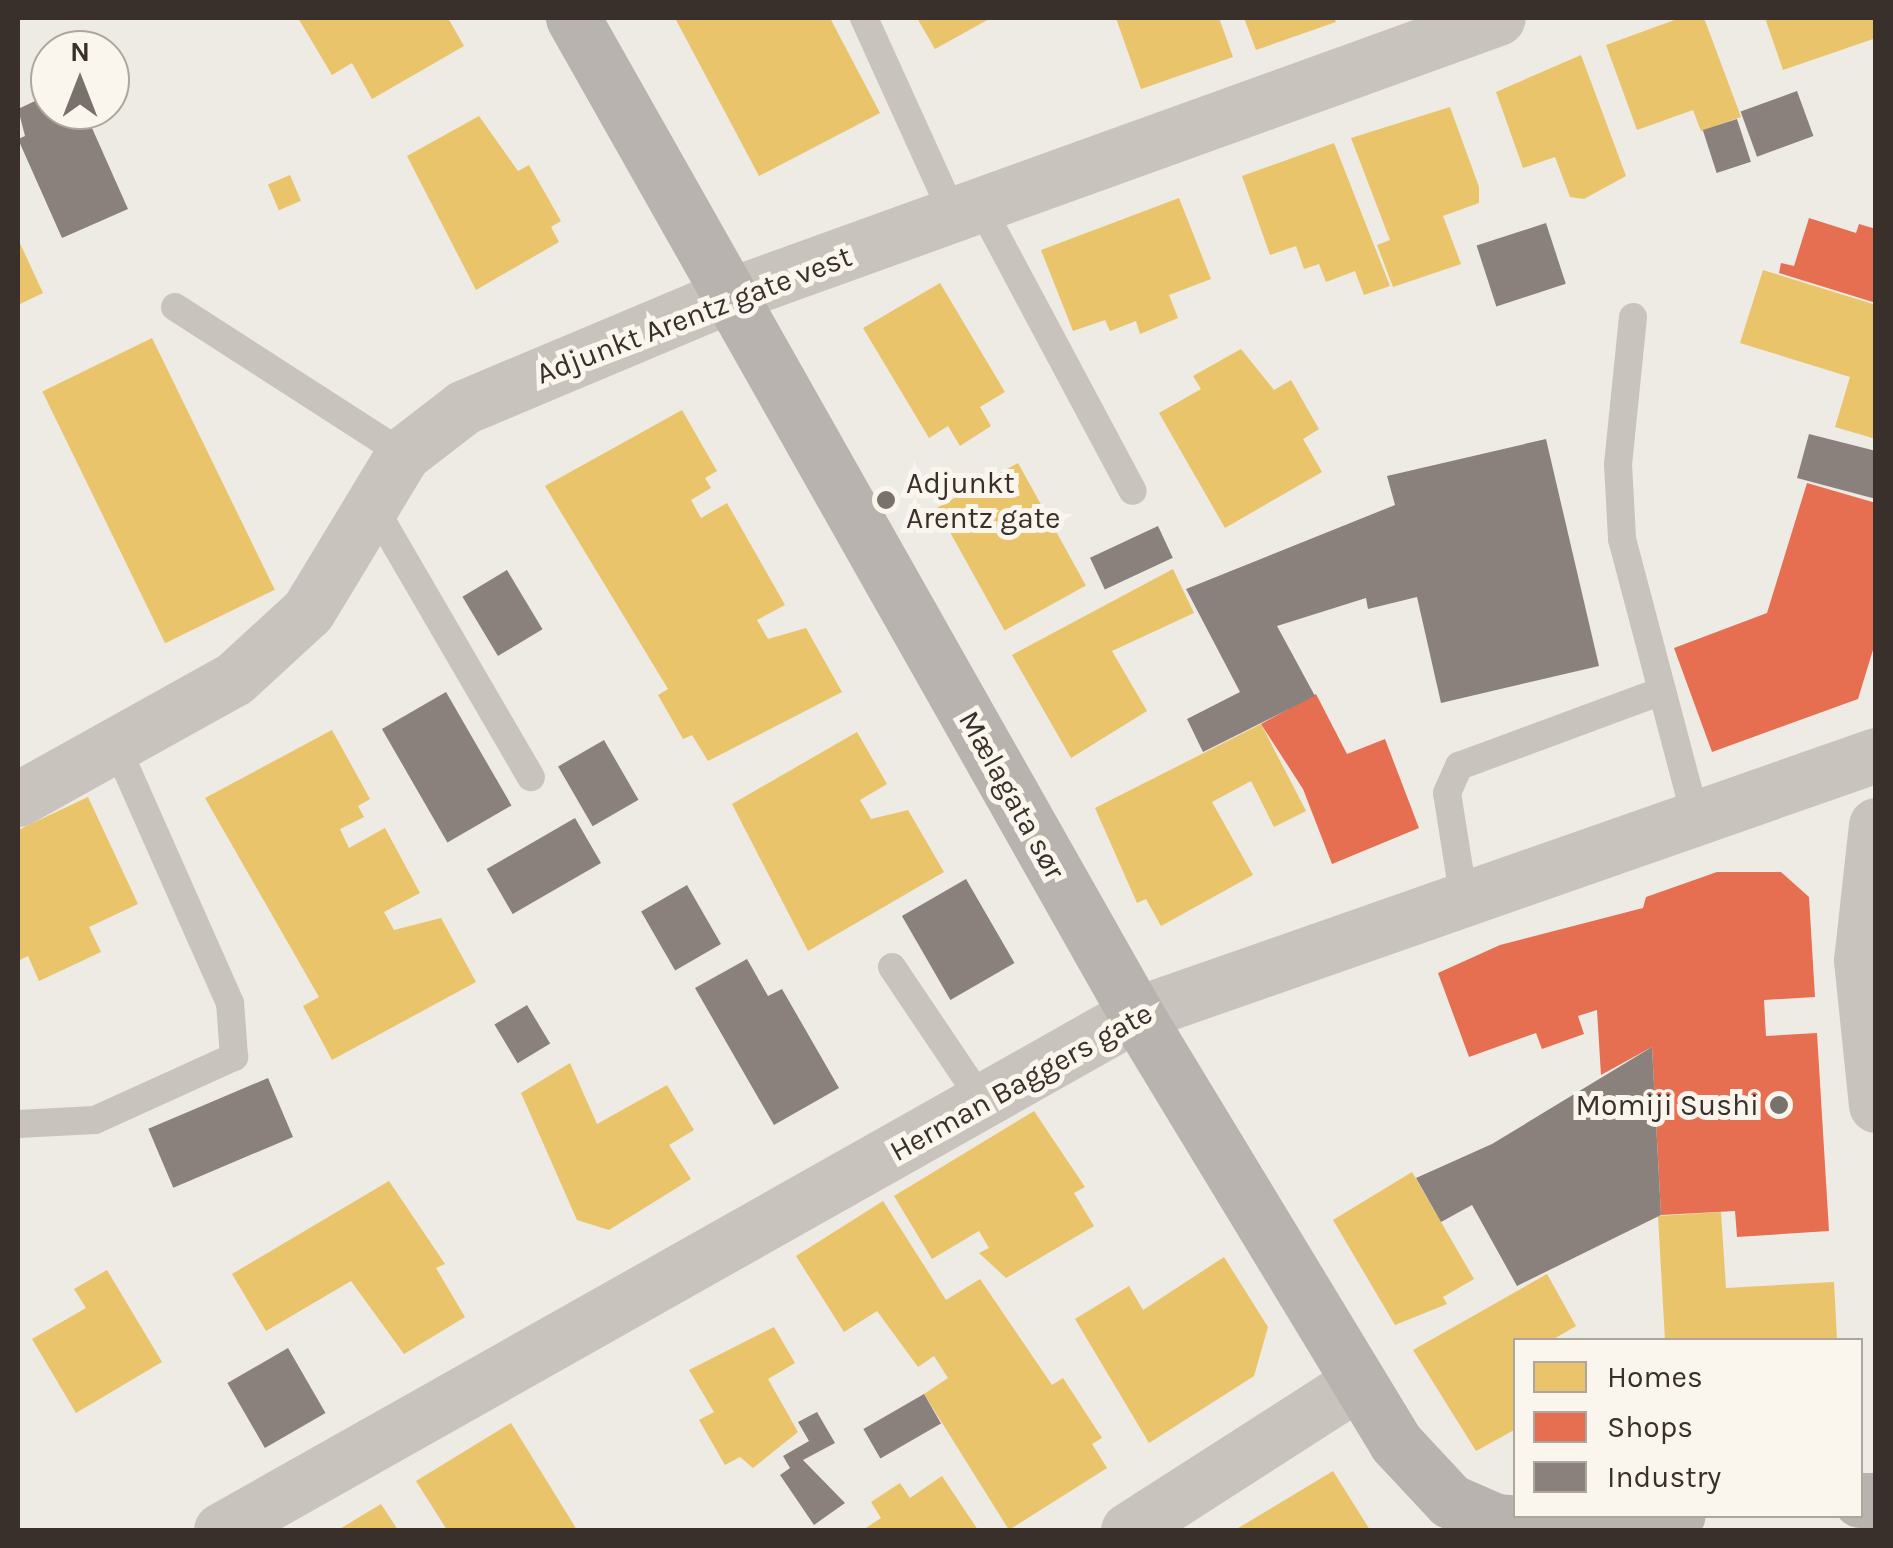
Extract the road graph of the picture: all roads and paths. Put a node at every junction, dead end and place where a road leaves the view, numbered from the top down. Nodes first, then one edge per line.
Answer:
1 (573, 18) edge
2 (864, 18) edge
3 (1480, 20) edge
4 (967, 210) junction
5 (730, 296) junction
6 (175, 307) dead end
7 (1633, 317) dead end
8 (403, 454) junction
9 (1133, 491) dead end
10 (376, 512) junction
11 (1659, 692) junction
12 (118, 750) junction
13 (1876, 755) edge
14 (531, 777) dead end
15 (18, 799) edge
16 (1696, 819) junction
17 (1876, 826) edge
18 (1464, 900) junction
19 (892, 967) dead end
20 (1136, 1014) junction
21 (982, 1101) junction
22 (1876, 1105) edge
23 (18, 1124) edge
24 (1355, 1384) junction
25 (1658, 1518) edge
26 (1495, 1526) edge
27 (222, 1530) edge
28 (1128, 1530) edge

1 - 5 street, Mælagata sør
2 - 4 lane
3 - 4 street, Adjunkt Arentz gate vest
4 - 5 street, Adjunkt Arentz gate vest
4 - 9 lane
5 - 8 street, Adjunkt Arentz gate vest
5 - 20 street, Mælagata sør
6 - 8 lane
7 - 11 lane
8 - 10 street, Adjunkt Arentz gate vest
10 - 12 street, Adjunkt Arentz gate vest
10 - 14 lane
11 - 16 lane
11 - 18 lane
12 - 15 street, Adjunkt Arentz gate vest
12 - 23 lane
13 - 16 street, Herman Baggers gate
16 - 18 street, Herman Baggers gate
17 - 22 street
18 - 20 street, Herman Baggers gate
19 - 21 lane
20 - 21 street, Herman Baggers gate
20 - 24 street, Mælagata sør
21 - 27 street, Herman Baggers gate
24 - 26 street, Mælagata sør
24 - 28 street
25 - 26 street

